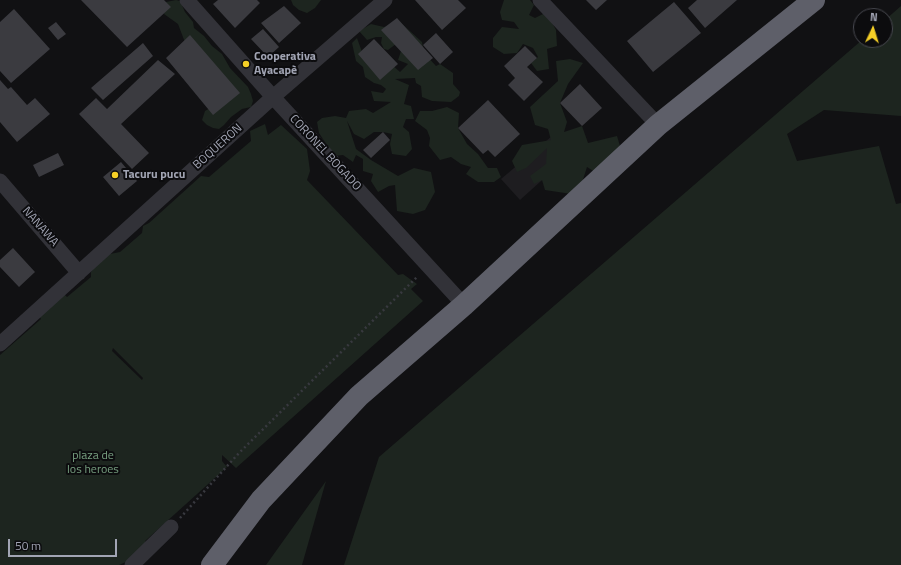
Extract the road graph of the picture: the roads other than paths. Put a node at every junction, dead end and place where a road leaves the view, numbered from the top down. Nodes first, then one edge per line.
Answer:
1 (187, 0) edge
2 (385, 0) edge
3 (540, 0) edge
4 (814, 0) edge
5 (273, 97) junction
6 (658, 125) junction
7 (0, 181) edge
8 (79, 273) junction
9 (464, 305) junction
10 (0, 344) edge
11 (171, 527) road end
12 (132, 565) edge
13 (212, 565) edge

1 - 5 street, CORONEL BOGADO
2 - 5 street, BOQUERON
3 - 6 street
4 - 6 highway
5 - 8 street, BOQUERON
5 - 9 street, CORONEL BOGADO
6 - 9 highway
7 - 8 street, NANAWA
8 - 10 street, BOQUERON
9 - 13 highway
11 - 12 street

